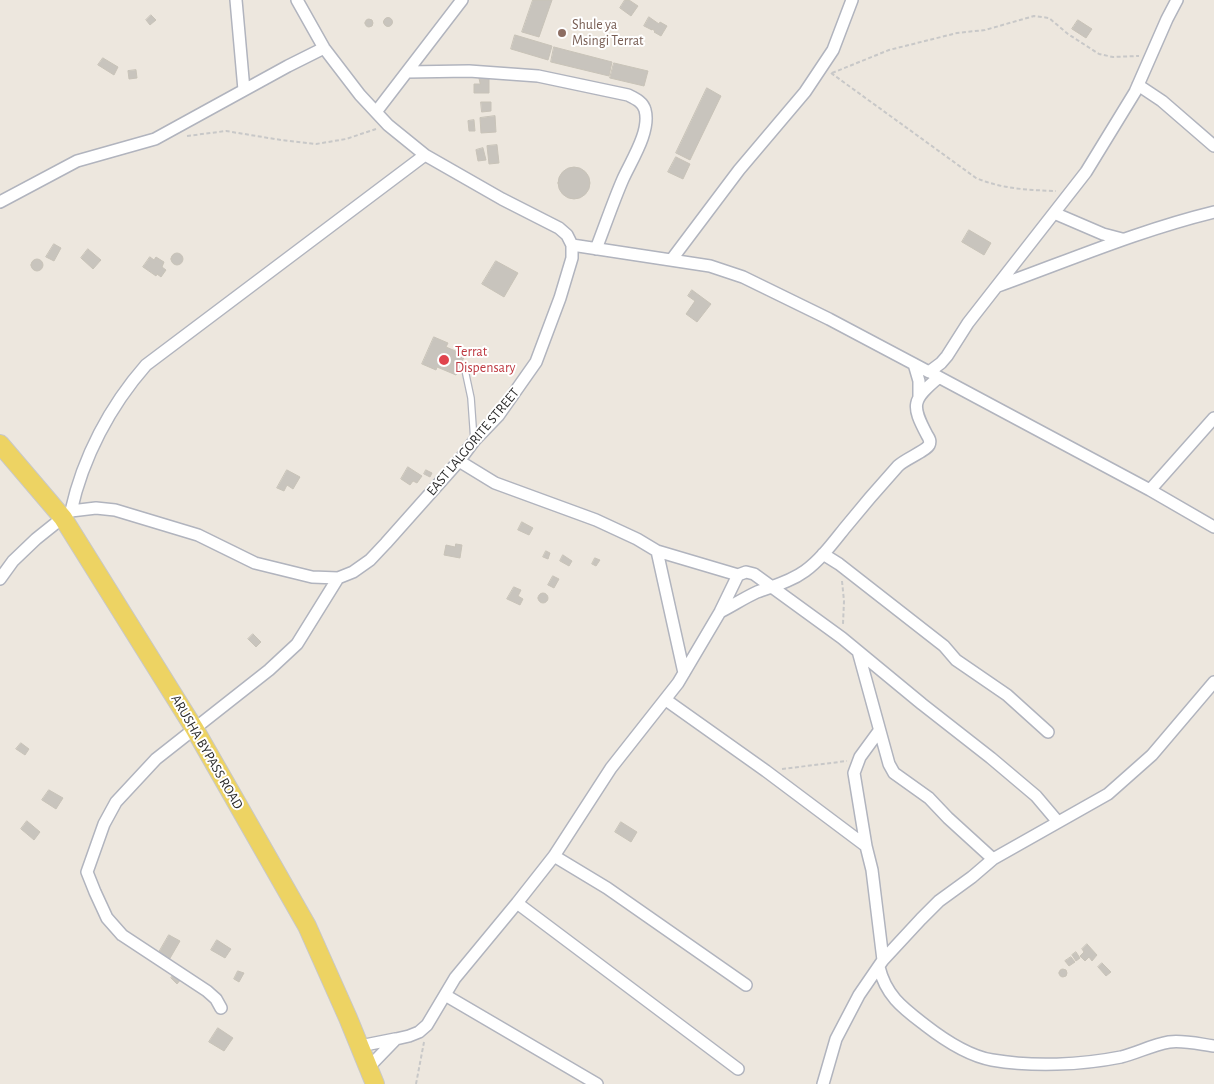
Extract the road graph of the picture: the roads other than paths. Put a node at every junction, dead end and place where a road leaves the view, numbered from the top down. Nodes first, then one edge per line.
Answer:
1 (236, 0) edge
2 (297, 0) edge
3 (462, 0) edge
4 (852, 0) edge
5 (1177, 0) edge
6 (324, 48) junction
7 (407, 72) junction
8 (1138, 85) junction
9 (244, 90) junction
10 (376, 112) junction
11 (1214, 146) edge
12 (425, 155) junction
13 (0, 202) edge
14 (1214, 212) edge
15 (1054, 213) junction
16 (1124, 239) junction
17 (572, 245) junction
18 (596, 248) junction
19 (672, 259) junction
20 (998, 286) junction
21 (914, 364) junction
22 (465, 370) dead end
23 (934, 375) junction
24 (919, 396) junction
25 (1214, 418) edge
26 (474, 441) junction
27 (0, 444) edge
28 (459, 461) junction
29 (1150, 490) junction
30 (67, 514) junction
31 (1214, 527) edge
32 (657, 551) junction
33 (823, 554) junction
34 (738, 575) junction
35 (338, 578) junction
36 (0, 579) edge
37 (773, 587) junction
38 (720, 612) junction
39 (858, 651) junction
40 (684, 673) junction
41 (1214, 682) edge
42 (666, 700) junction
43 (194, 728) junction
44 (879, 730) junction
45 (1048, 732) dead end
46 (861, 756) junction
47 (889, 764) junction
48 (1058, 822) junction
49 (866, 846) junction
50 (554, 856) junction
51 (993, 859) junction
52 (517, 904) junction
53 (881, 964) junction
54 (746, 985) dead end
55 (445, 994) junction
56 (221, 1008) dead end
57 (396, 1039) junction
58 (360, 1046) junction
59 (1214, 1046) edge
60 (368, 1068) junction
61 (738, 1069) dead end
62 (375, 1084) edge
63 (596, 1084) edge
64 (823, 1084) edge

1 - 9 street
2 - 6 street
3 - 7 street
4 - 19 street
5 - 8 street
6 - 9 street
6 - 10 street
7 - 10 street
7 - 18 street
8 - 11 street
8 - 15 street
9 - 13 street
10 - 12 street
12 - 17 street
12 - 30 street
14 - 16 street
15 - 16 street
15 - 20 street
16 - 20 street
17 - 18 street
17 - 26 street, EAST LALGORITE STREET
18 - 19 street
19 - 21 street
20 - 23 street
21 - 23 street
21 - 24 street
22 - 26 lane
23 - 24 street
23 - 29 street
24 - 33 street
25 - 29 street
26 - 28 street, EAST LALGORITE STREET
27 - 30 main road, ARUSHA BYPASS ROAD
28 - 32 street
28 - 35 street, EAST LALGORITE STREET
29 - 31 street
30 - 35 street, EAST LALGORITE STREET
30 - 36 street
30 - 43 main road, ARUSHA BYPASS ROAD
32 - 34 street
32 - 40 street
33 - 37 street
33 - 45 street
34 - 37 street
34 - 38 street
35 - 43 street
37 - 38 street
37 - 39 street
38 - 40 street
39 - 44 street
39 - 48 street
40 - 42 street
41 - 48 street
42 - 49 street
42 - 50 street
43 - 56 street
43 - 58 main road, ARUSHA BYPASS ROAD
44 - 46 street
44 - 47 street
46 - 47 street
46 - 49 street
47 - 51 street
48 - 51 street
49 - 53 street
50 - 52 street
50 - 54 street
51 - 53 street
52 - 55 street
52 - 61 street
53 - 59 street
53 - 64 street
55 - 57 street
55 - 63 street
57 - 58 street
57 - 60 street
58 - 60 main road, ARUSHA BYPASS ROAD
60 - 62 main road, ARUSHA BYPASS ROAD

